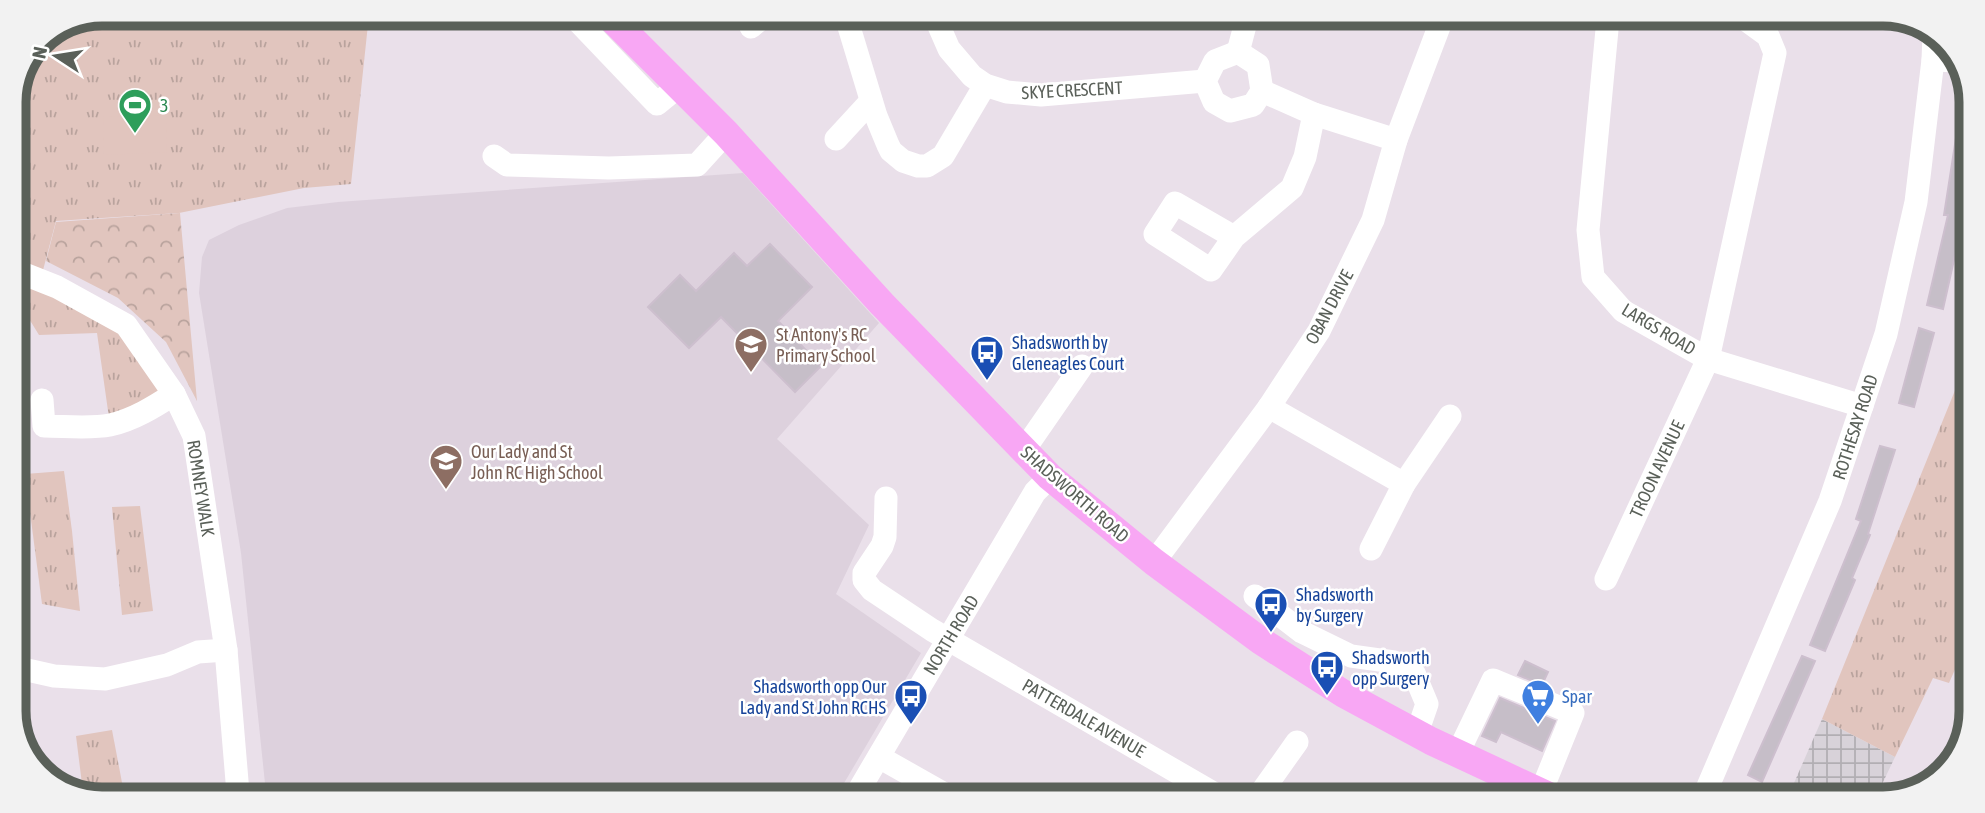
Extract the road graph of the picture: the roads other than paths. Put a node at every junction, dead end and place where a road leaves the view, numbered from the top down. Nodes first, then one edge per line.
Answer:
1 (583, 26) edge
2 (619, 26) edge
3 (849, 26) edge
4 (939, 26) edge
5 (1245, 26) edge
6 (1439, 26) edge
7 (1607, 26) edge
8 (1754, 26) edge
9 (1934, 47) edge
10 (1238, 52) junction
11 (1933, 60) junction
12 (1946, 61) edge
13 (1205, 81) junction
14 (985, 85) junction
15 (680, 86) junction
16 (1262, 91) junction
17 (871, 101) junction
18 (1314, 114) junction
19 (726, 133) junction
20 (836, 139) dead end
21 (1396, 140) junction
22 (494, 156) dead end
23 (1234, 237) dead end
24 (26, 275) edge
25 (1708, 359) junction
26 (1082, 366) dead end
27 (174, 394) junction
28 (42, 400) dead end
29 (1862, 406) junction
30 (1269, 407) junction
31 (1450, 416) dead end
32 (1024, 450) junction
33 (1050, 477) junction
34 (1404, 484) junction
35 (886, 498) dead end
36 (1371, 549) dead end
37 (1154, 562) junction
38 (1606, 579) dead end
39 (1255, 596) dead end
40 (948, 640) junction
41 (226, 650) junction
42 (26, 670) edge
43 (1417, 733) junction
44 (1297, 741) dead end
45 (1458, 753) junction
46 (879, 757) junction
47 (237, 787) edge
48 (861, 787) edge
49 (932, 787) edge
50 (1203, 787) edge
51 (1265, 787) edge
52 (1530, 787) edge
53 (1550, 787) edge
54 (1708, 787) edge

1 - 15 street
2 - 15 main road, SHADSWORTH ROAD
3 - 17 street
4 - 14 street, SKYE CRESCENT
5 - 10 street
6 - 21 street, OBAN DRIVE
7 - 25 street, LARGS ROAD
8 - 25 street
9 - 11 street, ROTHESAY ROAD
10 - 13 street
10 - 16 street
11 - 12 street
11 - 29 street, ROTHESAY ROAD
13 - 14 street, SKYE CRESCENT
13 - 16 street
14 - 17 street
15 - 19 main road, SHADSWORTH ROAD
16 - 18 street
17 - 20 street
18 - 21 street
18 - 23 street
19 - 22 street
19 - 32 main road, SHADSWORTH ROAD
21 - 30 street, OBAN DRIVE
24 - 27 street, ROMNEY WALK
25 - 29 street, LARGS ROAD
25 - 38 street, TROON AVENUE
26 - 32 street
27 - 28 street
27 - 41 street, ROMNEY WALK
29 - 54 street, ROTHESAY ROAD
30 - 34 street
30 - 37 street, OBAN DRIVE
31 - 34 street
32 - 33 main road, SHADSWORTH ROAD
33 - 37 main road, SHADSWORTH ROAD
33 - 40 street, NORTH ROAD
34 - 36 street
35 - 40 street, PATTERDALE AVENUE
37 - 43 main road, SHADSWORTH ROAD
39 - 43 street
40 - 46 street, NORTH ROAD
40 - 50 street, PATTERDALE AVENUE
41 - 42 street
41 - 47 street, ROMNEY WALK
43 - 45 main road, SHADSWORTH ROAD
44 - 51 street
45 - 52 main road, SHADSWORTH ROAD
45 - 53 street
46 - 48 street, NORTH ROAD
46 - 49 street

